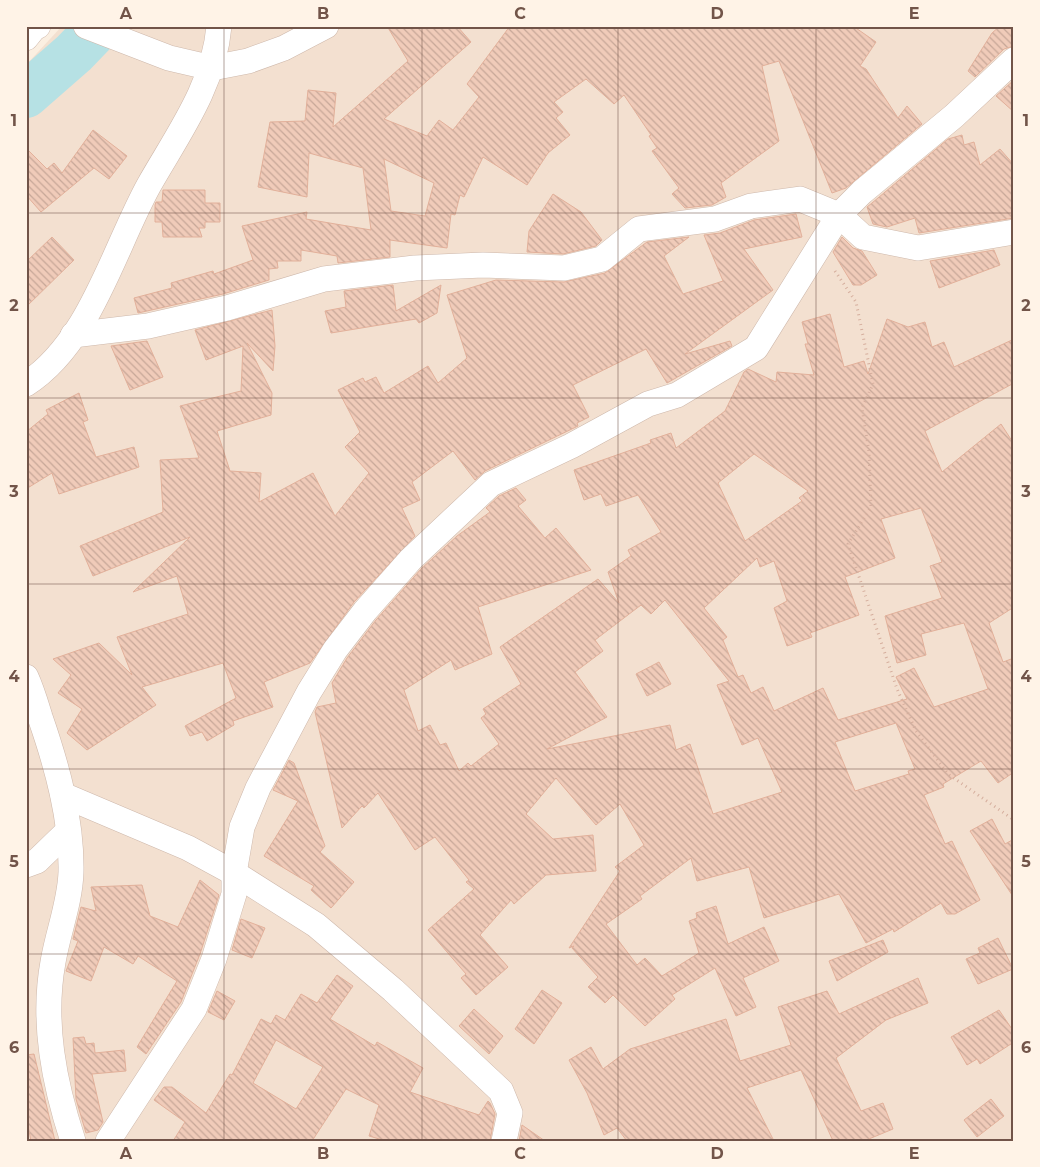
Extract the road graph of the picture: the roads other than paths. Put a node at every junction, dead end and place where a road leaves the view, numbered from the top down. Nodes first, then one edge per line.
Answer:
1 (38, 26) edge
2 (86, 26) edge
3 (219, 26) edge
4 (326, 26) edge
5 (26, 38) edge
6 (1014, 60) edge
7 (212, 68) junction
8 (839, 215) junction
9 (1014, 232) edge
10 (73, 335) junction
11 (26, 384) edge
12 (26, 678) edge
13 (63, 795) junction
14 (68, 831) junction
15 (26, 865) edge
16 (234, 874) junction
17 (72, 1141) edge
18 (108, 1141) edge
19 (504, 1141) edge

1 - 5 street
2 - 7 street
3 - 7 street
4 - 7 street
6 - 8 street
7 - 10 street
8 - 9 street
8 - 10 street
8 - 16 street
10 - 11 street
12 - 13 street
13 - 14 street
13 - 16 street
14 - 15 street
14 - 17 street
16 - 18 street
16 - 19 street

